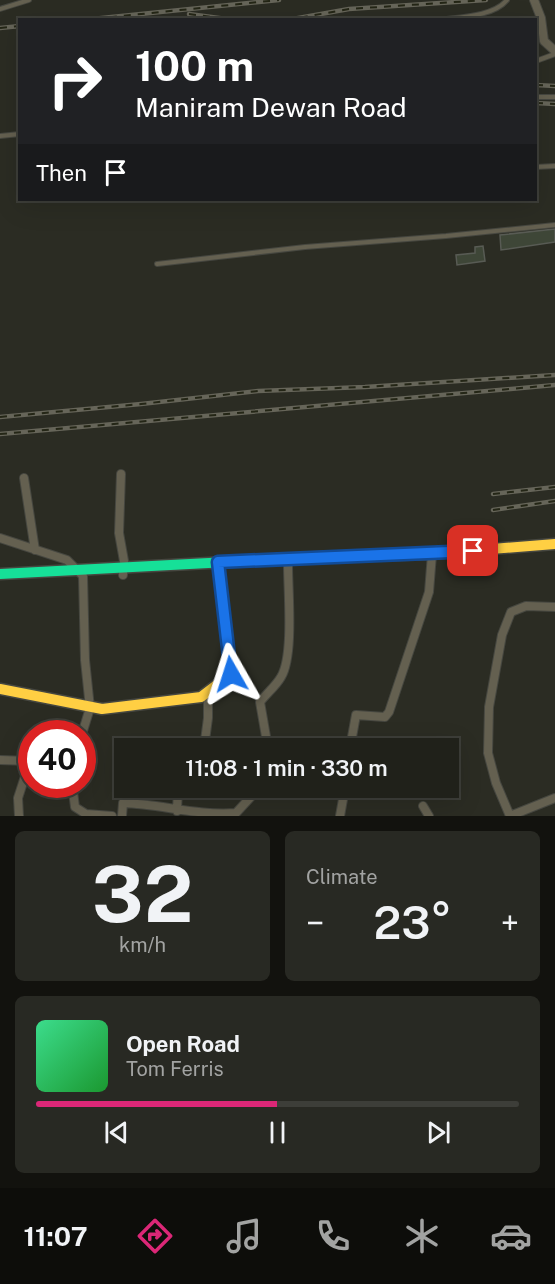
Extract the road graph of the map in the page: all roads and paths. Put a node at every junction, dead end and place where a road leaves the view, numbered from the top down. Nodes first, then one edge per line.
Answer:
1 (29, 0) edge
2 (507, 0) edge
3 (534, 0) edge
4 (0, 9) edge
5 (453, 18) edge
6 (555, 52) edge
7 (537, 61) edge
8 (537, 97) edge
9 (555, 97) edge
10 (18, 134) edge
11 (0, 136) edge
12 (555, 166) edge
13 (537, 167) edge
14 (555, 225) edge
15 (157, 264) dead end
16 (121, 474) dead end
17 (24, 477) dead end
18 (0, 538) edge
19 (555, 544) edge
20 (36, 550) junction
21 (555, 551) edge
22 (432, 557) junction
23 (375, 560) junction
24 (288, 565) junction
25 (219, 566) junction
26 (124, 571) junction
27 (80, 573) junction
28 (0, 574) edge
29 (0, 581) edge
30 (555, 607) edge
31 (0, 689) edge
32 (208, 691) junction
33 (90, 708) junction
34 (86, 720) edge
35 (205, 738) edge
36 (266, 738) edge
37 (352, 738) edge
38 (18, 759) edge
39 (0, 760) edge
40 (18, 798) edge
41 (74, 798) edge
42 (178, 798) edge
43 (250, 798) edge
44 (343, 798) edge
45 (555, 798) edge
46 (423, 806) dead end
47 (75, 807) junction
48 (177, 811) junction
49 (19, 816) edge
50 (73, 816) edge
51 (112, 816) edge
52 (122, 816) edge
53 (340, 816) edge
54 (429, 816) edge
55 (510, 816) edge

1 - 4 lane
2 - 5 lane
3 - 6 street
6 - 7 lane
8 - 9 lane
10 - 11 lane
12 - 13 lane
14 - 15 lane
16 - 26 street
17 - 20 street
18 - 20 street
19 - 22 main road
20 - 27 street
21 - 22 main road
22 - 23 main road
22 - 37 street
23 - 24 main road
23 - 25 main road
24 - 25 main road
24 - 36 street
25 - 26 main road
25 - 32 main road
26 - 27 main road
27 - 28 main road
27 - 29 main road
27 - 33 street
30 - 55 street
31 - 33 main road
32 - 33 main road
32 - 35 street
33 - 34 street
38 - 39 street
40 - 49 street
41 - 47 street
42 - 48 street
43 - 48 street
44 - 53 street
45 - 55 street
46 - 54 street
47 - 50 street
47 - 51 street
48 - 52 street

